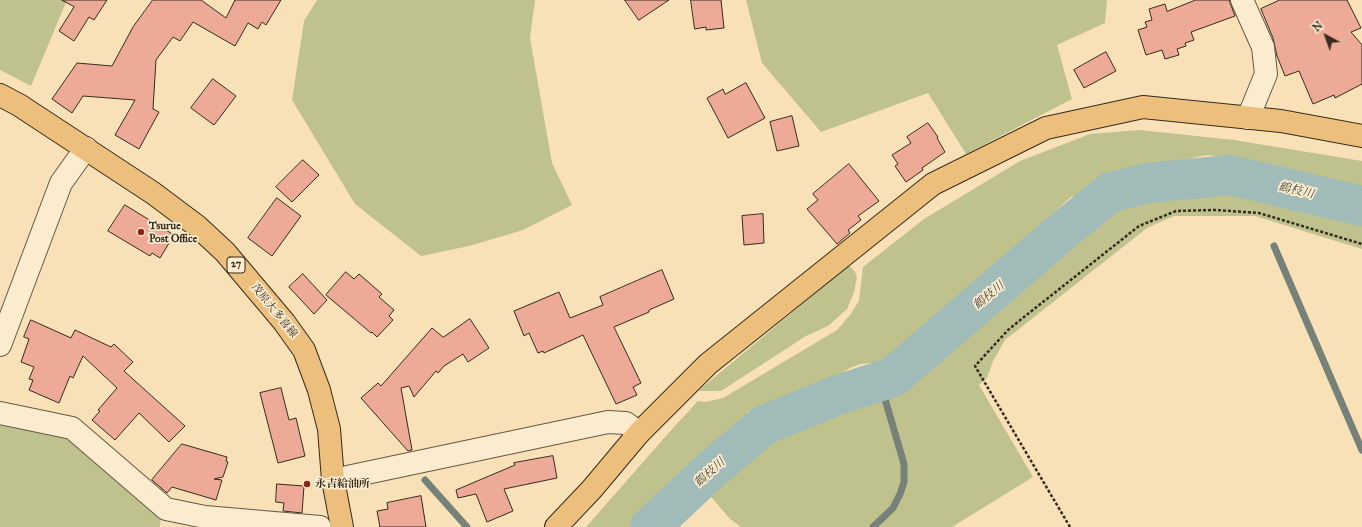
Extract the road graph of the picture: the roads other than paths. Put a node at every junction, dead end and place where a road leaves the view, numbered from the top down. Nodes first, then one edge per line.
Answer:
1 (1242, 0) edge
2 (0, 95) edge
3 (1248, 118) junction
4 (1362, 136) edge
5 (86, 148) junction
6 (0, 345) edge
7 (0, 412) edge
8 (639, 433) junction
9 (333, 480) junction
10 (320, 527) edge
11 (342, 527) edge
12 (556, 527) edge

1 - 3 street
2 - 5 main road, 茂原大多喜線 / 27
3 - 4 main road
3 - 8 main road
5 - 6 street
5 - 9 main road, 茂原大多喜線 / 27
7 - 10 street
8 - 9 street
8 - 12 main road
9 - 11 main road, 茂原大多喜線 / 27

